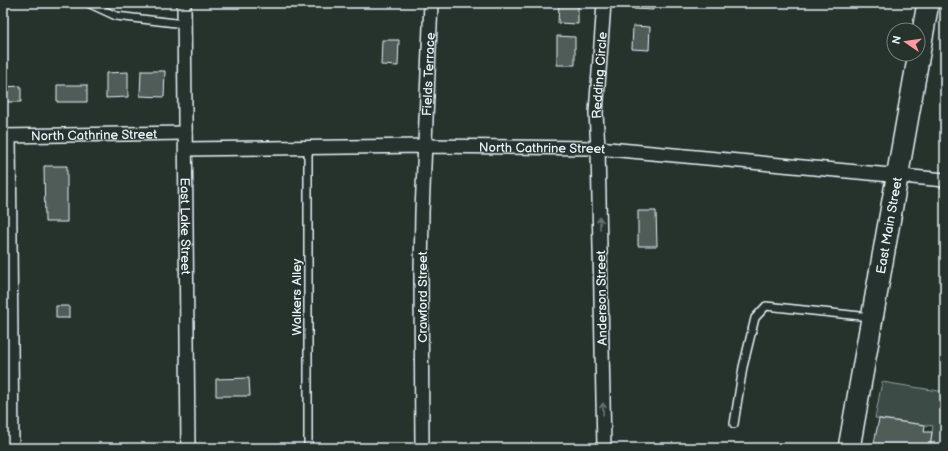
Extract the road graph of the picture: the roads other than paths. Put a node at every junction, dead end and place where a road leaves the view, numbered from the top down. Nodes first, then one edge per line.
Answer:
1 (88, 3) edge
2 (184, 3) edge
3 (431, 3) edge
4 (604, 3) edge
5 (928, 3) edge
6 (184, 24) junction
7 (185, 133) junction
8 (6, 136) edge
9 (425, 146) junction
10 (308, 147) junction
11 (598, 148) junction
12 (186, 149) junction
13 (897, 175) junction
14 (945, 180) edge
15 (872, 318) junction
16 (734, 424) dead end
17 (12, 448) edge
18 (188, 448) edge
19 (308, 448) edge
20 (422, 448) edge
21 (604, 448) edge
22 (849, 448) edge

1 - 6 lane
2 - 6 street, East Lake Street
3 - 9 street, Fields Terrace
4 - 11 street, Redding Circle
5 - 13 main road, East Main Street
6 - 7 street, East Lake Street
7 - 8 street, North Cathrine Street
7 - 12 street, East Lake Street
8 - 17 street
9 - 10 street, North Cathrine Street
9 - 11 street, North Cathrine Street
9 - 20 street, Crawford Street
10 - 12 street, North Cathrine Street
10 - 19 lane, Walkers Alley
11 - 13 street, North Cathrine Street
21 -> 11 street, Anderson Street
12 - 18 street, East Lake Street
13 - 14 street, North Cathrine Street
13 - 15 main road, East Main Street
15 - 16 lane
15 - 22 main road, East Main Street

